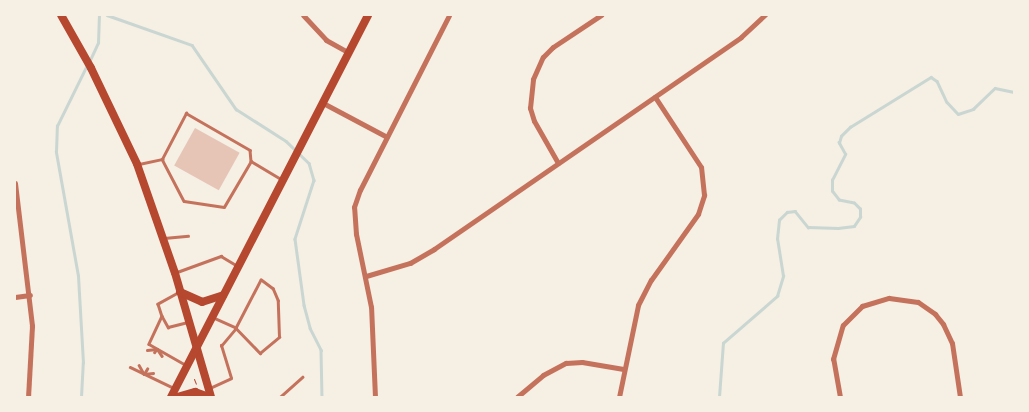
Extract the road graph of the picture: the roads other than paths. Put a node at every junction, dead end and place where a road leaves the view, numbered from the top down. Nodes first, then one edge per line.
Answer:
1 (61, 15) edge
2 (303, 15) edge
3 (368, 15) edge
4 (449, 15) edge
5 (601, 15) edge
6 (765, 15) edge
7 (348, 53) junction
8 (655, 97) junction
9 (323, 103) junction
10 (387, 137) junction
11 (162, 159) junction
12 (251, 161) junction
13 (558, 163) junction
14 (137, 164) junction
15 (283, 180) junction
16 (15, 183) edge
17 (16, 200) edge
18 (188, 236) dead end
19 (162, 238) junction
20 (238, 266) junction
21 (175, 273) junction
22 (366, 276) junction
23 (180, 292) junction
24 (30, 295) junction
25 (223, 295) junction
26 (15, 297) edge
27 (162, 316) junction
28 (212, 317) junction
29 (190, 321) junction
30 (236, 328) junction
31 (196, 346) junction
32 (147, 350) dead end
33 (156, 351) junction
34 (162, 356) dead end
35 (139, 365) dead end
36 (187, 366) junction
37 (130, 368) dead end
38 (147, 369) dead end
39 (623, 369) junction
40 (153, 373) dead end
41 (144, 374) junction
42 (302, 377) dead end
43 (175, 388) junction
44 (210, 394) edge
45 (28, 397) edge
46 (170, 397) edge
47 (177, 397) edge
48 (280, 397) edge
49 (375, 397) edge
50 (517, 397) edge
51 (618, 397) edge
52 (840, 397) edge
53 (960, 397) edge

1 - 14 main road
2 - 7 street
3 - 7 main road
4 - 10 street
5 - 13 street
6 - 8 street
7 - 9 main road
8 - 13 street
8 - 39 street
9 - 10 street
9 - 15 main road
10 - 22 street
11 - 12 lane
11 - 12 lane
11 - 14 lane
12 - 15 lane
13 - 22 street
14 - 19 main road
15 - 20 main road
16 - 17 street
17 - 24 street
18 - 19 lane
19 - 21 main road
20 - 21 lane
20 - 25 main road
21 - 23 main road
22 - 49 street
23 - 25 main road
23 - 27 lane
23 - 29 main road
24 - 26 street
24 - 45 street
25 - 28 main road
27 - 29 lane
27 - 33 lane
28 - 30 lane
28 - 31 main road
29 - 31 main road
30 - 30 lane
30 - 44 lane
31 - 36 main road
31 - 44 main road
32 - 33 lane
33 - 34 lane
33 - 36 lane
35 - 41 lane
36 - 43 main road
37 - 41 lane
38 - 41 lane
39 - 50 street
39 - 51 street
40 - 41 lane
41 - 43 lane
42 - 48 lane
43 - 46 main road
44 - 47 main road
52 - 53 street

